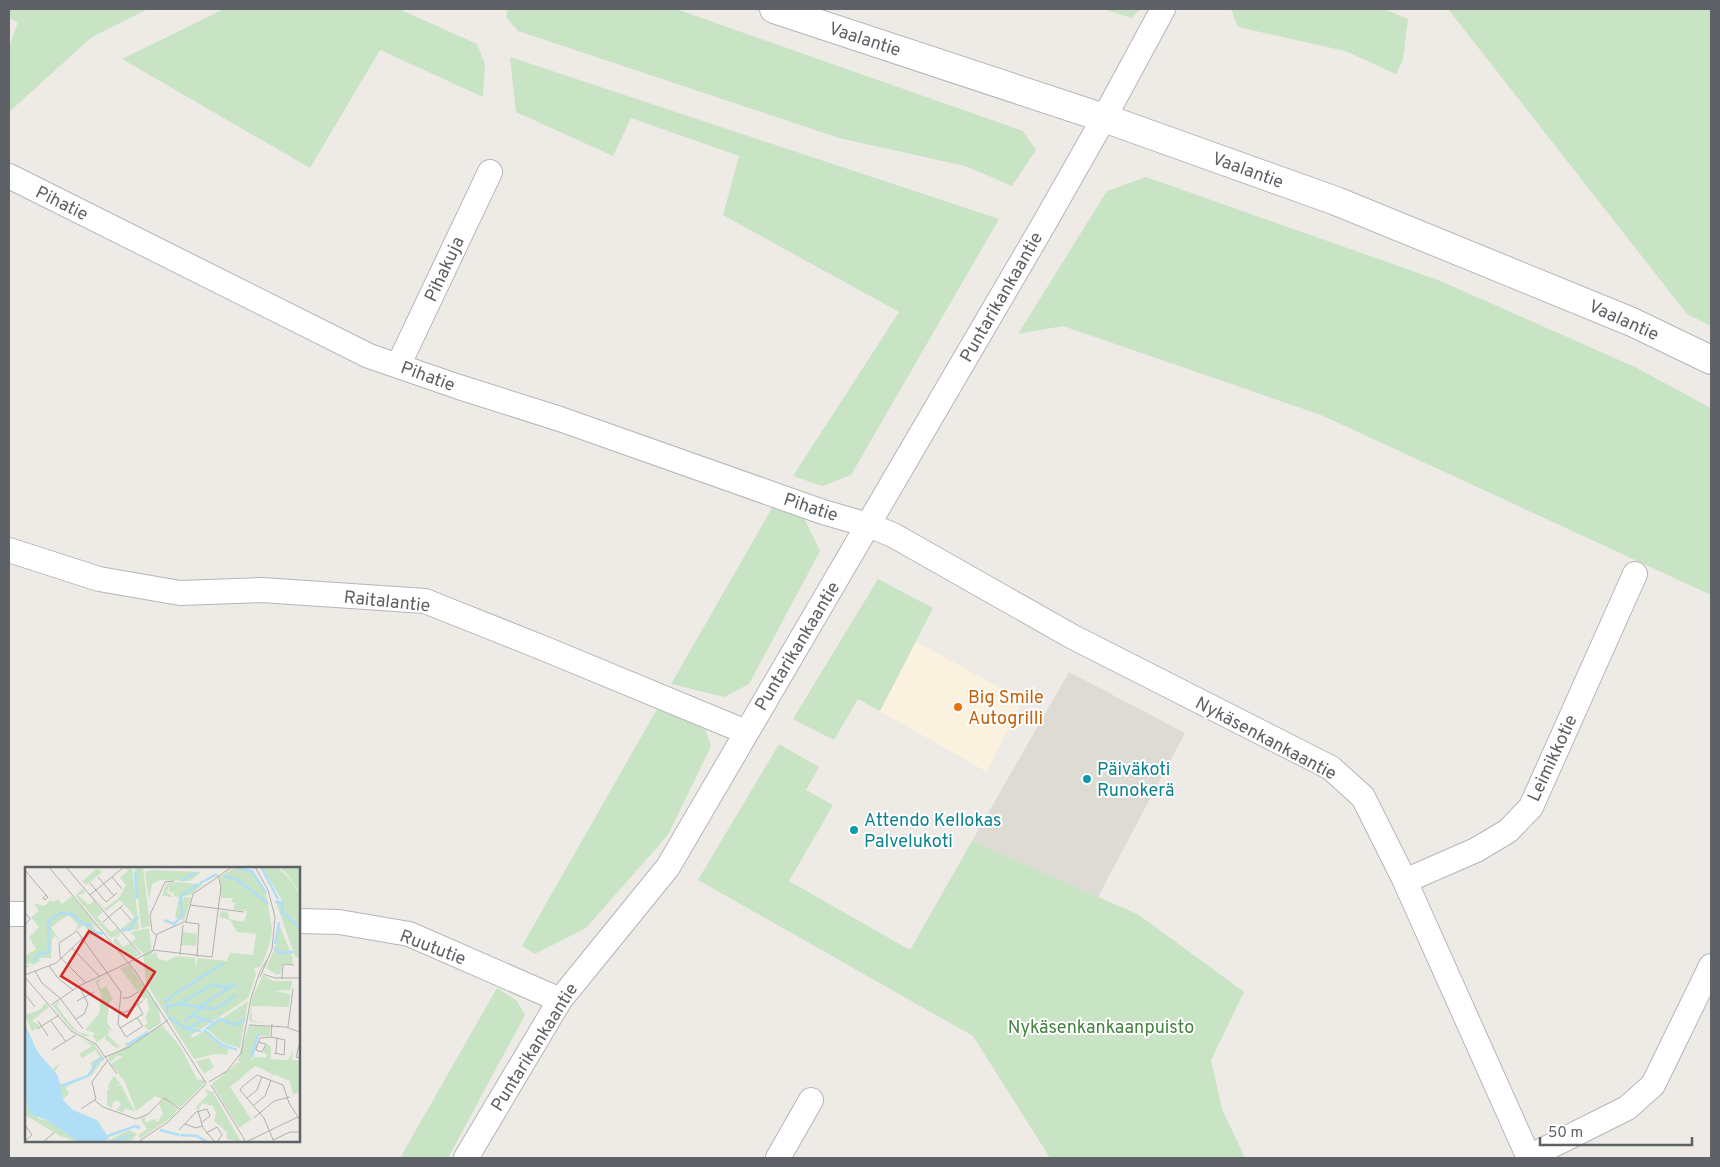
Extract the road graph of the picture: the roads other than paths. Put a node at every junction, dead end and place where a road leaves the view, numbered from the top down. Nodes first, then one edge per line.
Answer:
1 (774, 9) edge
2 (1163, 9) edge
3 (1104, 118) junction
4 (490, 172) dead end
5 (9, 176) edge
6 (1711, 360) edge
7 (398, 366) junction
8 (868, 525) junction
9 (9, 550) edge
10 (1635, 574) dead end
11 (746, 732) junction
12 (1405, 881) junction
13 (9, 914) edge
14 (25, 914) edge
15 (300, 921) edge
16 (1711, 966) edge
17 (560, 1000) junction
18 (811, 1100) dead end
19 (475, 1156) edge
20 (1529, 1157) edge
21 (778, 1158) edge

1 - 3 street, Vaalantie
2 - 3 street, Puntarikankaantie
3 - 6 street, Vaalantie
3 - 8 street, Puntarikankaantie
4 - 7 street, Pihakuja
5 - 7 street, Pihatie
7 - 8 street, Pihatie
8 - 11 street, Puntarikankaantie
8 - 12 street, Nykäsenkankaantie
9 - 11 street, Raitalantie
10 - 12 street, Leimikkotie
11 - 17 street, Puntarikankaantie
12 - 20 street, Nykäsenkankaantie
13 - 14 street
15 - 17 street, Ruututie
16 - 20 street
17 - 19 street, Puntarikankaantie
18 - 21 street

